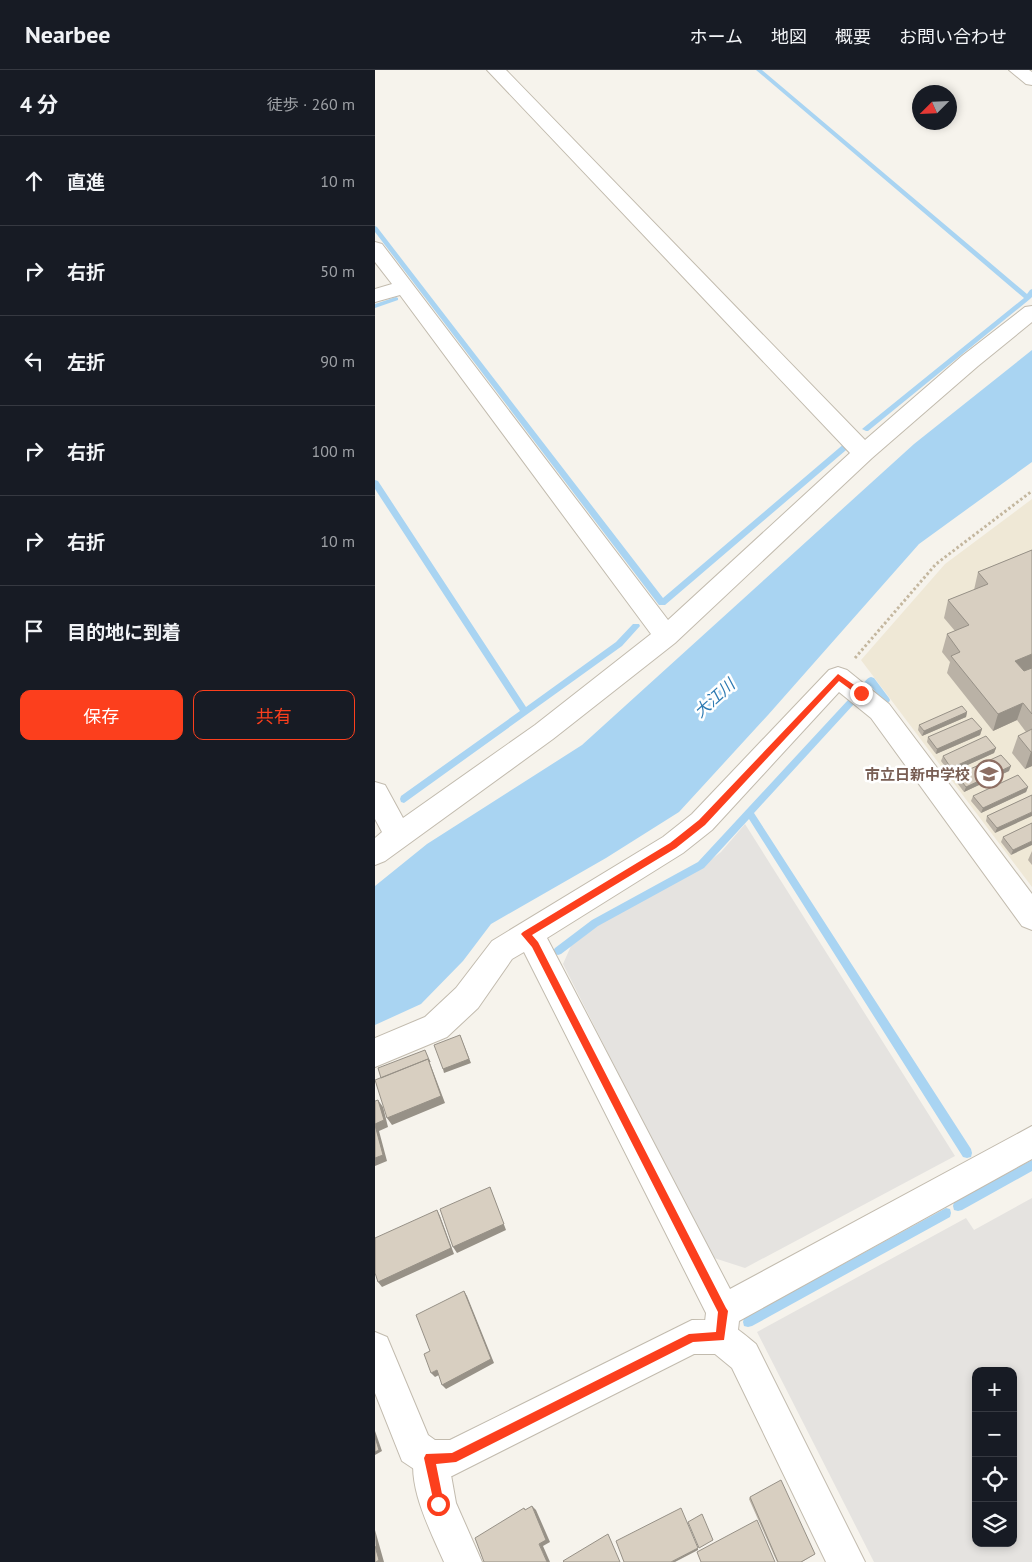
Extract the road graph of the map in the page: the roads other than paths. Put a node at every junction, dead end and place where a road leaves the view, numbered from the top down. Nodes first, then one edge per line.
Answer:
1 (496, 70) edge
2 (1018, 70) edge
3 (1032, 80) edge
4 (375, 248) edge
5 (404, 286) junction
6 (375, 296) edge
7 (1032, 312) edge
8 (864, 453) junction
9 (666, 636) junction
10 (375, 793) edge
11 (398, 835) junction
12 (375, 853) edge
13 (1032, 917) edge
14 (526, 934) junction
15 (375, 1053) edge
16 (1032, 1142) edge
17 (722, 1324) junction
18 (375, 1349) edge
19 (430, 1458) junction
20 (463, 1562) edge
21 (846, 1562) edge

1 - 8 street
2 - 3 street
4 - 5 street
5 - 6 street
5 - 9 street
7 - 8 street
8 - 9 street
9 - 11 street
10 - 11 street
11 - 12 street
13 - 14 street
14 - 15 street
14 - 17 street
16 - 17 street
17 - 19 street
17 - 21 street
18 - 19 street
19 - 20 street

